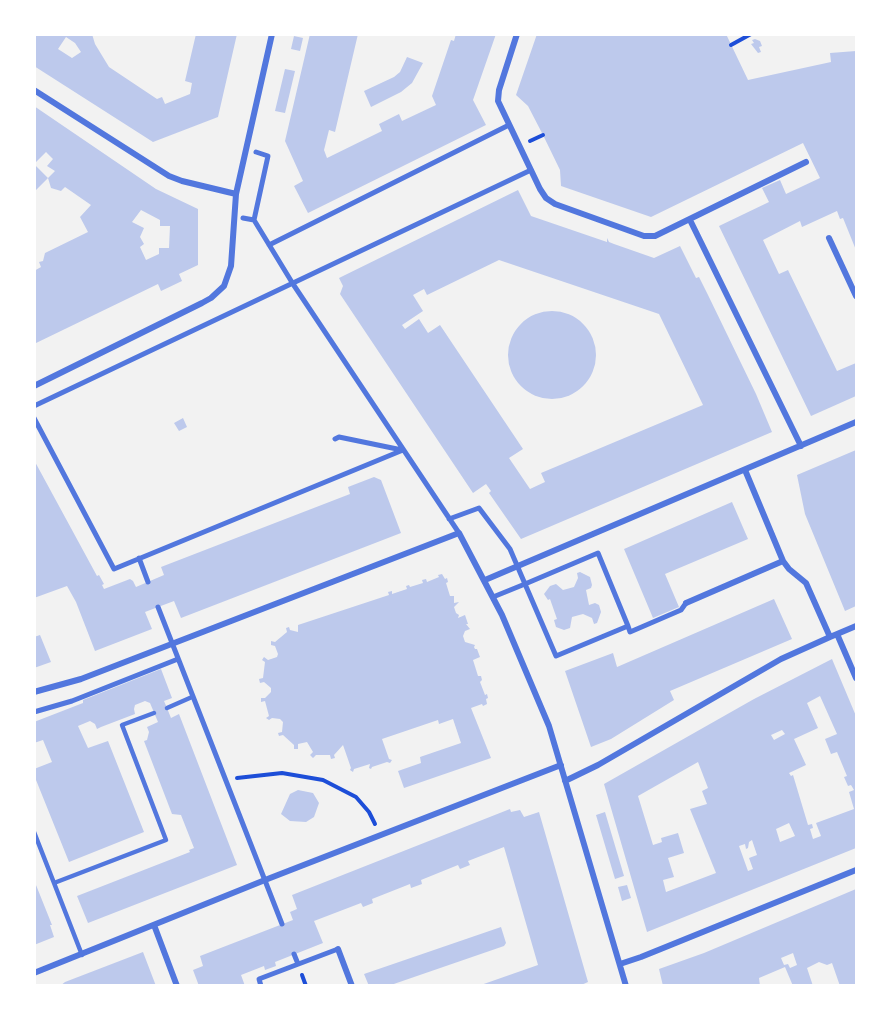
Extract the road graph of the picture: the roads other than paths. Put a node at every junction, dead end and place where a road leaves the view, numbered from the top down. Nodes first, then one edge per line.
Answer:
1 (272, 34) edge
2 (517, 34) edge
3 (34, 90) edge
4 (509, 125) junction
5 (256, 152) dead end
6 (806, 162) dead end
7 (531, 170) junction
8 (236, 194) junction
9 (243, 218) dead end
10 (254, 220) junction
11 (690, 220) junction
12 (829, 238) dead end
13 (269, 245) junction
14 (293, 284) junction
15 (856, 296) edge
16 (34, 386) edge
17 (34, 406) edge
18 (34, 418) edge
19 (856, 422) edge
20 (335, 439) dead end
21 (801, 446) junction
22 (403, 450) junction
23 (745, 470) junction
24 (449, 519) junction
25 (459, 533) junction
26 (139, 558) junction
27 (783, 561) junction
28 (518, 566) junction
29 (484, 580) junction
30 (148, 582) dead end
31 (525, 584) junction
32 (493, 597) junction
33 (686, 603) joint
34 (158, 608) dead end
35 (628, 626) junction
36 (856, 626) edge
37 (837, 634) junction
38 (830, 637) junction
39 (172, 645) junction
40 (178, 659) junction
41 (856, 678) edge
42 (34, 692) edge
43 (192, 697) junction
44 (167, 708) dead end
45 (34, 712) edge
46 (154, 713) dead end
47 (561, 765) junction
48 (565, 781) junction
49 (34, 832) edge
50 (856, 870) edge
51 (265, 880) junction
52 (54, 883) junction
53 (282, 924) dead end
54 (154, 925) junction
55 (338, 949) joint
56 (294, 954) dead end
57 (82, 955) junction
58 (298, 964) junction
59 (620, 964) junction
60 (34, 973) edge
61 (177, 986) edge
62 (261, 986) edge
63 (352, 986) edge
64 (626, 986) edge

1 - 8 street
2 - 4 street
3 - 8 street
4 - 7 street
4 - 13 street
5 - 10 street
6 - 11 street
7 - 11 street
7 - 14 street
8 - 16 street
9 - 10 street
10 - 13 street
11 - 21 street
12 - 15 street
13 - 14 street
14 - 17 street
14 - 22 street
18 - 26 street
19 - 21 street
20 - 22 street
21 - 23 street
22 - 24 street
22 - 26 street
23 - 27 street
23 - 28 street
24 - 25 street
24 - 28 street
25 - 29 street
25 - 39 street
26 - 30 street
27 - 33 street
27 - 38 street
28 - 29 street
28 - 31 street
29 - 32 street
31 - 32 street
31 - 35 street
31 - 35 street
32 - 47 street
33 - 35 street
34 - 39 street
36 - 37 street
37 - 38 street
37 - 41 street
38 - 48 street
39 - 40 street
39 - 42 street
40 - 43 street
40 - 45 street
43 - 44 lane
43 - 51 street
46 - 52 lane
47 - 48 street
47 - 51 street
48 - 59 street
49 - 52 lane
50 - 59 street
51 - 53 street
51 - 54 street
52 - 57 lane
54 - 57 street
54 - 61 street
55 - 58 street
55 - 63 street
56 - 58 street
57 - 60 street
58 - 62 street
59 - 64 street

